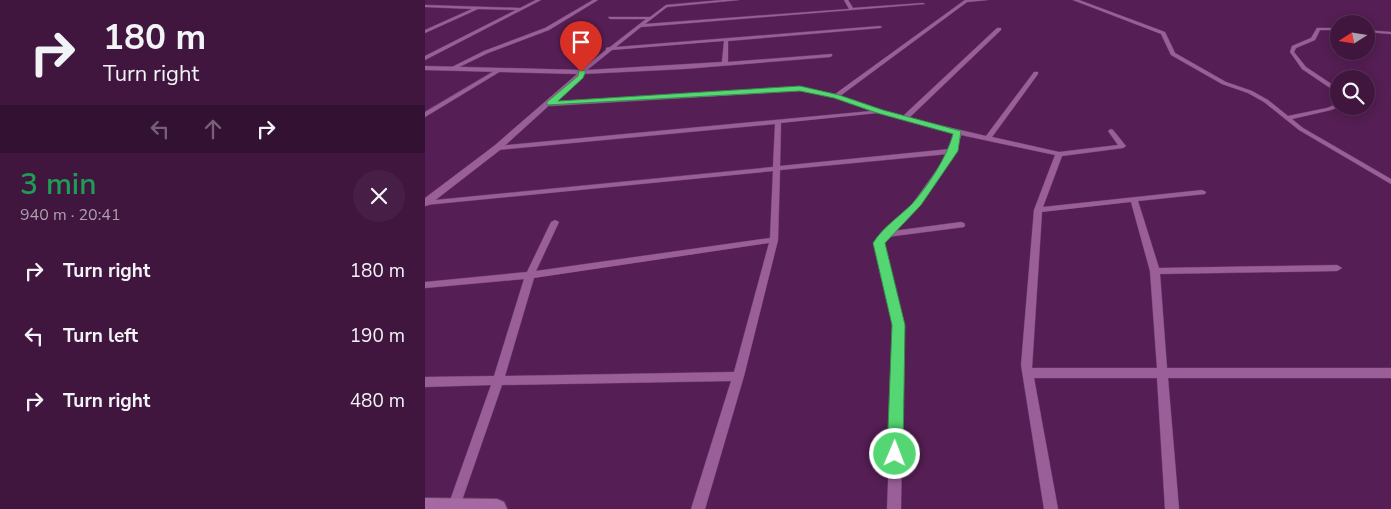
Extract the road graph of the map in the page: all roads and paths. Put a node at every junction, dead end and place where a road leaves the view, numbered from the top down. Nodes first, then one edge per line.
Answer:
1 (439, 0) edge
2 (539, 0) edge
3 (596, 0) edge
4 (737, 0) edge
5 (846, 0) edge
6 (986, 0) edge
7 (1075, 0) edge
8 (923, 4) dead end
9 (425, 6) edge
10 (479, 7) junction
11 (523, 9) junction
12 (851, 10) junction
13 (610, 18) dead end
14 (651, 18) junction
15 (640, 26) junction
16 (881, 27) dead end
17 (999, 29) dead end
18 (1330, 29) edge
19 (425, 32) edge
20 (1375, 32) edge
21 (1391, 33) edge
22 (726, 39) junction
23 (608, 49) junction
24 (830, 55) dead end
25 (425, 58) edge
26 (725, 64) junction
27 (426, 69) edge
28 (451, 69) junction
29 (498, 71) junction
30 (582, 72) junction
31 (1036, 73) dead end
32 (1330, 86) edge
33 (836, 96) junction
34 (550, 104) junction
35 (1330, 109) edge
36 (880, 112) junction
37 (425, 115) edge
38 (1286, 118) junction
39 (904, 119) junction
40 (778, 123) junction
41 (1111, 131) dead end
42 (958, 132) junction
43 (989, 138) junction
44 (497, 148) junction
45 (953, 151) junction
46 (1059, 154) junction
47 (775, 168) junction
48 (1391, 182) edge
49 (1202, 192) dead end
50 (1135, 200) junction
51 (425, 203) edge
52 (1038, 210) junction
53 (555, 222) dead end
54 (961, 225) dead end
55 (884, 234) junction
56 (774, 240) junction
57 (1337, 268) dead end
58 (1155, 271) junction
59 (530, 276) junction
60 (425, 285) edge
61 (1163, 372) junction
62 (1027, 373) junction
63 (1391, 373) edge
64 (739, 376) junction
65 (498, 380) junction
66 (425, 382) edge
67 (425, 508) edge
68 (453, 508) edge
69 (497, 509) edge
70 (698, 509) edge
71 (894, 509) edge
72 (1051, 509) edge
73 (1172, 509) edge

1 - 9 street
2 - 11 street
3 - 28 street
4 - 14 street
5 - 12 street
6 - 33 street
7 - 38 street
8 - 12 street
9 - 10 street
10 - 11 street
10 - 19 street
11 - 25 street
12 - 15 street
13 - 14 street
14 - 15 street
15 - 23 street
16 - 22 street
17 - 39 street
18 - 32 street
20 - 21 street
22 - 23 street
22 - 26 street
23 - 30 street
24 - 26 street
26 - 30 street
27 - 28 street
28 - 29 street
29 - 30 street
29 - 37 street
30 - 34 street
31 - 43 street
33 - 34 street
33 - 36 street
34 - 44 street
35 - 38 street
36 - 39 street
36 - 40 street
38 - 48 street
39 - 42 street
40 - 44 street
40 - 47 street
41 - 46 street
42 - 43 street
42 - 45 street
43 - 46 street
44 - 51 street
45 - 47 street
45 - 55 street
46 - 52 street
47 - 51 street
47 - 56 street
49 - 50 street
50 - 52 street
50 - 58 street
52 - 62 street
53 - 59 street
54 - 55 street
55 - 71 street
56 - 59 street
56 - 64 street
57 - 58 street
58 - 61 street
59 - 60 street
59 - 65 street
61 - 62 street
61 - 63 street
61 - 73 street
62 - 72 street
64 - 65 street
64 - 70 street
65 - 66 street
65 - 68 street
67 - 68 main road
68 - 69 main road

